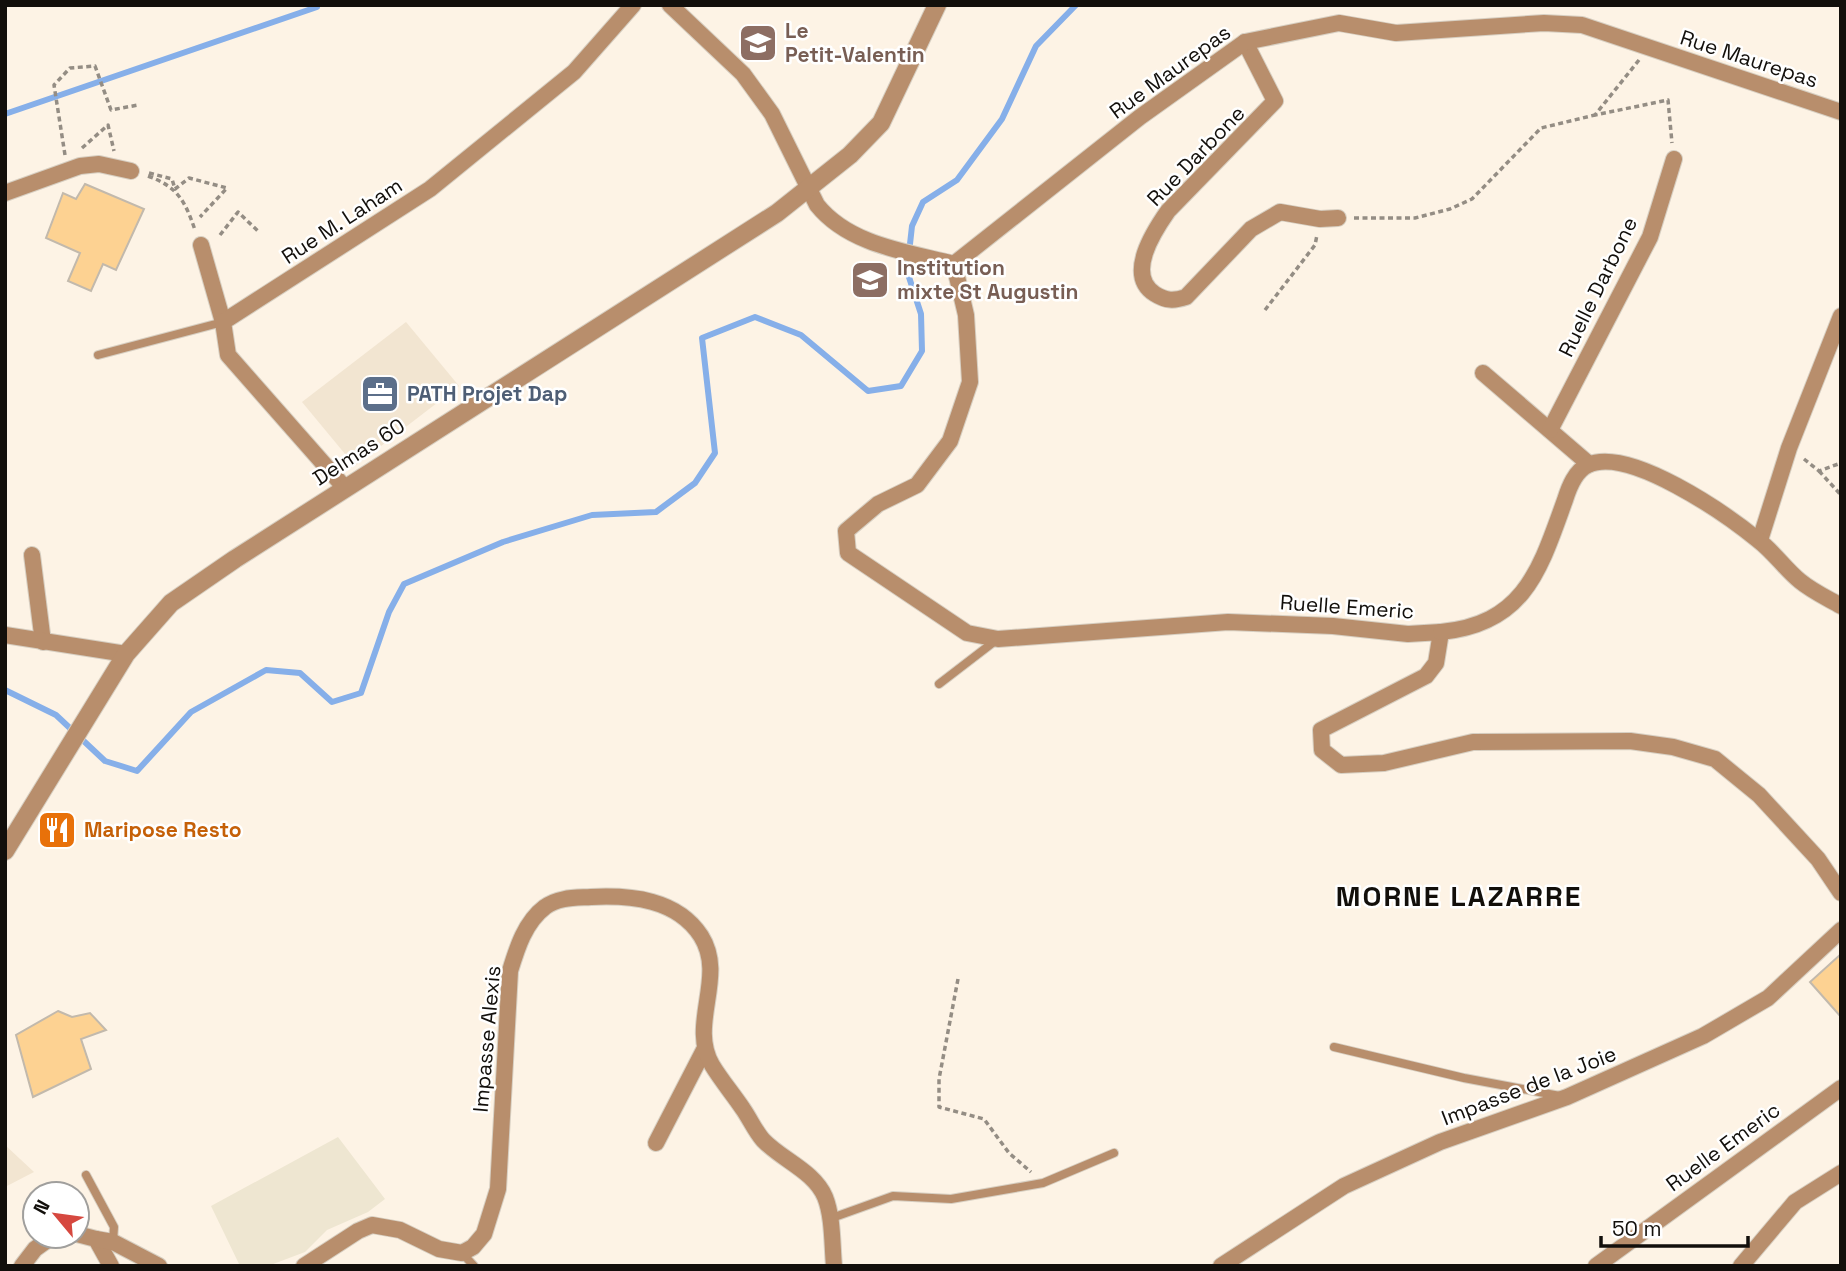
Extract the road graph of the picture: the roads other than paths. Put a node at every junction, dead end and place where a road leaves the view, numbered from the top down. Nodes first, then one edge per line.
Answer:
1 (633, 5) edge
2 (670, 5) edge
3 (937, 5) edge
4 (1245, 42) junction
5 (1841, 112) edge
6 (1674, 159) road end
7 (131, 171) road end
8 (808, 187) junction
9 (5, 192) edge
10 (1338, 218) road end
11 (201, 245) road end
12 (954, 264) junction
13 (1841, 316) edge
14 (223, 323) junction
15 (98, 355) dead end
16 (1483, 373) dead end
17 (1549, 430) junction
18 (1589, 464) junction
19 (345, 488) junction
20 (1760, 540) junction
21 (33, 555) dead end
22 (1841, 606) edge
23 (1441, 632) junction
24 (5, 635) edge
25 (998, 639) junction
26 (43, 642) junction
27 (126, 654) junction
28 (939, 684) dead end
29 (5, 851) edge
30 (1841, 892) edge
31 (1841, 930) edge
32 (1334, 1047) dead end
33 (704, 1050) junction
34 (1841, 1088) edge
35 (1567, 1097) junction
36 (656, 1143) dead end
37 (1114, 1153) dead end
38 (1841, 1173) edge
39 (86, 1175) dead end
40 (830, 1219) junction
41 (91, 1238) edge
42 (96, 1239) junction
43 (113, 1242) junction
44 (34, 1250) edge
45 (462, 1252) junction
46 (22, 1266) edge
47 (111, 1266) edge
48 (159, 1266) edge
49 (304, 1266) edge
50 (474, 1266) edge
51 (834, 1266) edge
52 (1221, 1266) edge
53 (1596, 1266) edge
54 (1741, 1266) edge

1 - 14 street, Rue M. Laham
2 - 8 street
3 - 8 street, Delmas 60
4 - 5 street, Rue Maurepas
4 - 10 street, Rue Darbone
4 - 12 street, Rue Maurepas
6 - 17 street, Ruelle Darbone
7 - 9 street
8 - 12 street
8 - 19 street, Delmas 60
11 - 14 street
12 - 25 street, Ruelle Emeric
13 - 20 street
14 - 15 lane
14 - 19 street
16 - 17 street
17 - 18 street
18 - 20 street
18 - 23 street
19 - 27 street, Delmas 60
20 - 22 street
21 - 26 street
23 - 25 street, Ruelle Emeric
23 - 30 street, Ruelle Emeric
24 - 26 street
25 - 28 lane
26 - 27 street
27 - 29 street, Delmas 60
31 - 35 street, Impasse de la Joie
32 - 35 lane
33 - 36 street
33 - 40 street
33 - 45 street, Impasse Alexis
34 - 53 street, Ruelle Emeric
35 - 52 street, Impasse de la Joie
37 - 40 lane
38 - 54 street
39 - 43 lane
40 - 51 street
41 - 42 street
42 - 43 street
42 - 47 street
43 - 48 street
44 - 46 street
45 - 49 street
45 - 50 lane

